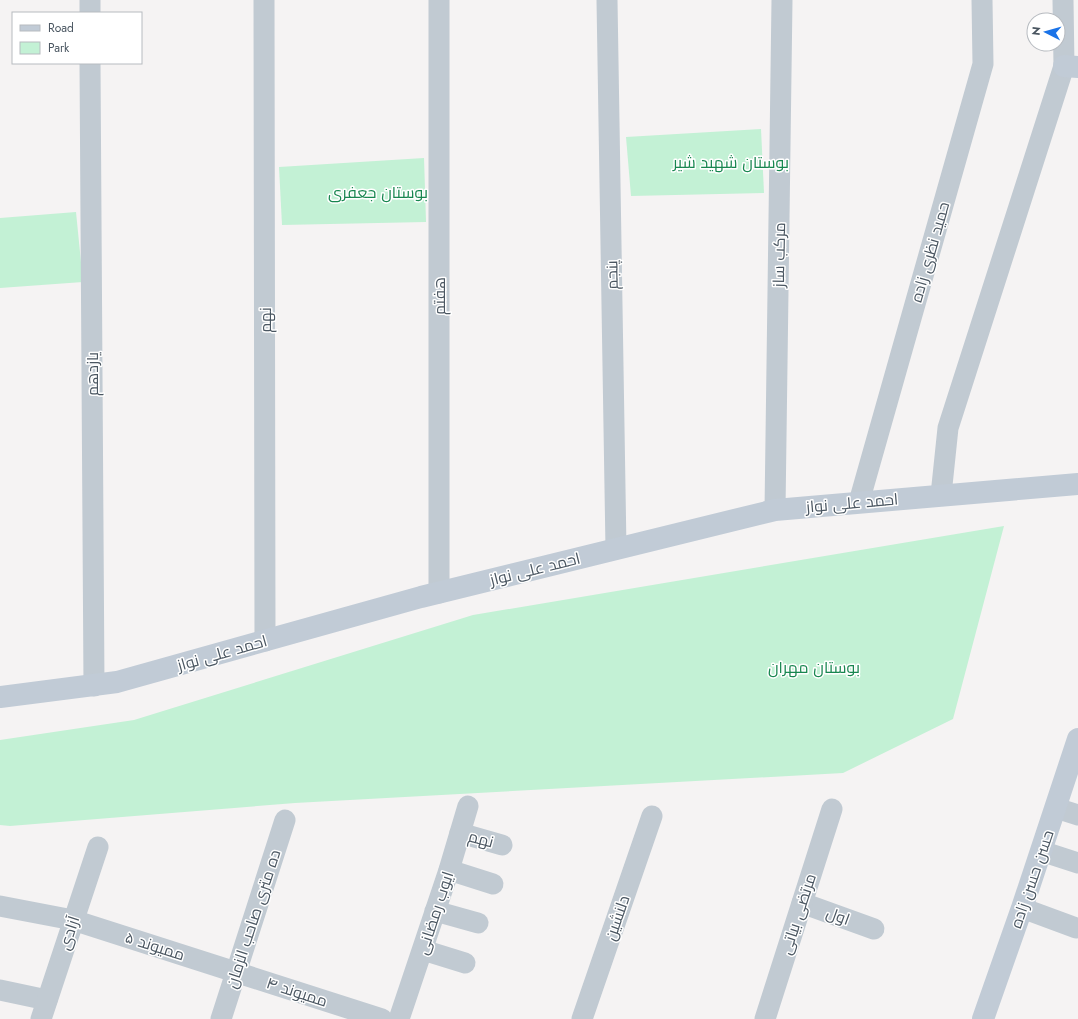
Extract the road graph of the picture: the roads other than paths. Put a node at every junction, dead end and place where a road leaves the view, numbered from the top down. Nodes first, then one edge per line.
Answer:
1 (90, 0) edge
2 (264, 0) edge
3 (439, 0) edge
4 (608, 0) edge
5 (782, 0) edge
6 (982, 0) edge
7 (1063, 0) edge
8 (90, 12) edge
9 (90, 64) edge
10 (1071, 66) edge
11 (1078, 484) edge
12 (941, 495) junction
13 (859, 502) junction
14 (775, 510) junction
15 (616, 549) junction
16 (439, 593) junction
17 (265, 641) junction
18 (94, 686) junction
19 (0, 697) edge
20 (1077, 747) edge
21 (468, 806) dead end
22 (1056, 808) junction
23 (832, 809) dead end
24 (1078, 815) edge
25 (652, 816) dead end
26 (286, 820) dead end
27 (460, 833) junction
28 (502, 845) dead end
29 (98, 847) dead end
30 (1041, 851) junction
31 (1078, 863) edge
32 (449, 870) junction
33 (493, 884) dead end
34 (802, 903) junction
35 (0, 906) edge
36 (1022, 908) junction
37 (435, 911) junction
38 (74, 920) junction
39 (478, 923) dead end
40 (1076, 928) dead end
41 (874, 929) dead end
42 (423, 950) junction
43 (465, 963) dead end
44 (236, 972) junction
45 (0, 990) edge
46 (44, 1009) edge
47 (220, 1019) edge
48 (382, 1019) edge
49 (399, 1019) edge
50 (582, 1019) edge
51 (765, 1019) edge
52 (983, 1019) edge

1 - 8 street
2 - 17 street, نهم
3 - 16 street, هفتم
4 - 15 street, پنجم
5 - 14 street, مرکب ساز
6 - 13 street, حمید نظری زاده
7 - 10 street
9 - 18 street, یازدهم
10 - 12 street
11 - 12 main road, احمد علی نواز
12 - 13 main road, احمد علی نواز
13 - 14 main road, احمد علی نواز
14 - 15 main road, احمد علی نواز
15 - 16 main road, احمد علی نواز
16 - 17 main road, احمد علی نواز
17 - 18 main road, احمد علی نواز
18 - 19 main road, احمد علی نواز
20 - 22 main road, حسن حسن زاده
21 - 27 street, ایوب رمضانی
22 - 24 street
22 - 30 main road, حسن حسن زاده
23 - 34 street, مرتضی بیاتی
25 - 50 street, دلنشین
26 - 44 street, ده متری صاحب الزمان
27 - 28 street, نهم
27 - 32 street, ایوب رمضانی
29 - 38 street, آزادی
30 - 31 street
30 - 36 main road, حسن حسن زاده
32 - 33 street
32 - 37 street, ایوب رمضانی
34 - 41 street, اول
34 - 51 street, مرتضی بیاتی
35 - 38 street, ممیوند ۵
36 - 40 street
36 - 52 main road, حسن حسن زاده
37 - 39 street
37 - 42 street, ایوب رمضانی
38 - 44 street, ممیوند ۵
38 - 46 street, آزادی
42 - 43 street
42 - 49 street, ایوب رمضانی
44 - 47 street, ده متری صاحب الزمان
44 - 48 street, ممیوند ۴
45 - 46 street

